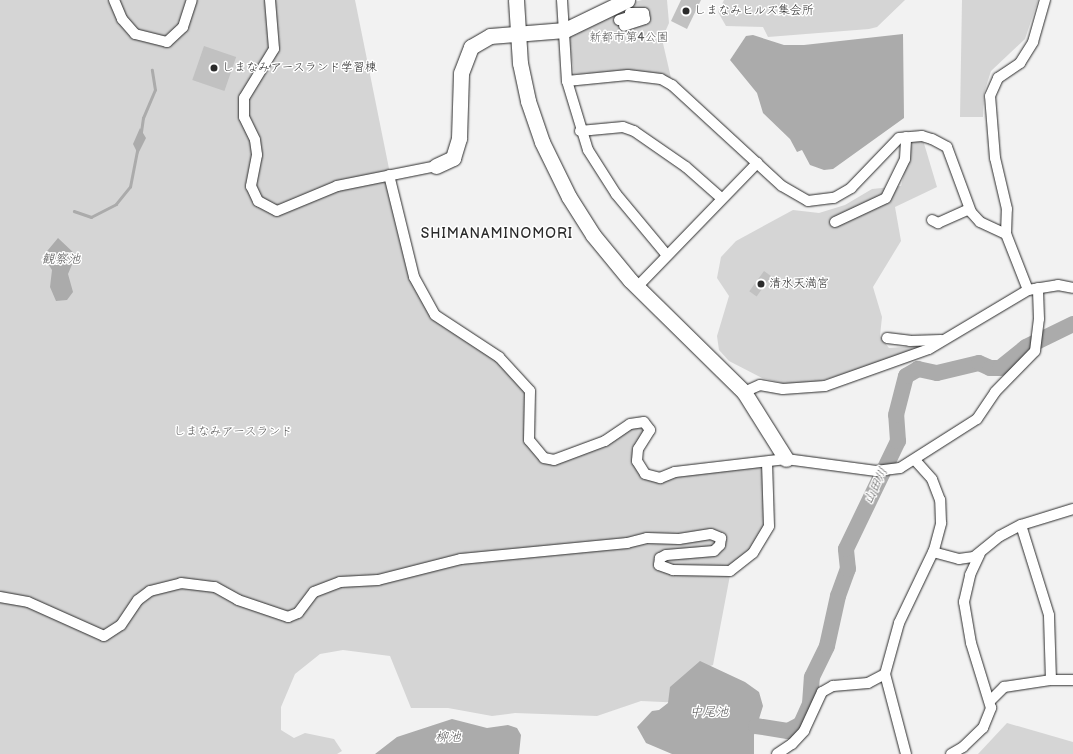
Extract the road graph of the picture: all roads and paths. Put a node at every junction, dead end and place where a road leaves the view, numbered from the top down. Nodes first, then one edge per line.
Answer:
1 (114, 0) edge
2 (192, 0) edge
3 (270, 0) edge
4 (516, 0) edge
5 (562, 0) edge
6 (1045, 0) edge
7 (621, 1) edge
8 (565, 30) junction
9 (518, 33) junction
10 (567, 81) junction
11 (580, 131) junction
12 (906, 137) junction
13 (757, 163) junction
14 (436, 166) joint
15 (389, 175) junction
16 (720, 197) junction
17 (969, 209) junction
18 (932, 220) dead end
19 (835, 222) dead end
20 (1006, 234) junction
21 (666, 254) junction
22 (637, 287) junction
23 (1073, 288) edge
24 (1033, 289) junction
25 (887, 338) dead end
26 (941, 340) junction
27 (744, 392) junction
28 (786, 459) junction
29 (916, 460) junction
30 (766, 464) junction
31 (1073, 509) edge
32 (1021, 525) junction
33 (933, 552) junction
34 (980, 554) junction
35 (0, 597) edge
36 (885, 674) junction
37 (1051, 680) junction
38 (1073, 680) edge
39 (990, 701) junction
40 (777, 754) edge
41 (906, 754) edge
42 (951, 754) edge

1 - 2 street
3 - 15 street
4 - 9 street
5 - 8 street
6 - 20 street
7 - 8 street
8 - 9 street
8 - 10 street
9 - 14 street
9 - 22 street
10 - 11 street
10 - 13 street
11 - 16 street
11 - 21 street
12 - 13 street
12 - 17 street
12 - 19 street
13 - 16 street
14 - 15 street
15 - 30 street
16 - 21 street
17 - 18 street
17 - 20 street
20 - 24 street
21 - 22 street
22 - 27 street
23 - 24 street
24 - 26 street
24 - 29 street
25 - 26 street
26 - 27 street
27 - 28 street
28 - 29 street
28 - 30 street
29 - 33 street
30 - 35 street
31 - 32 street
32 - 34 street
32 - 37 street
33 - 34 street
33 - 36 street
34 - 39 street
36 - 40 street
36 - 41 street
37 - 38 street
37 - 39 street
39 - 42 street

